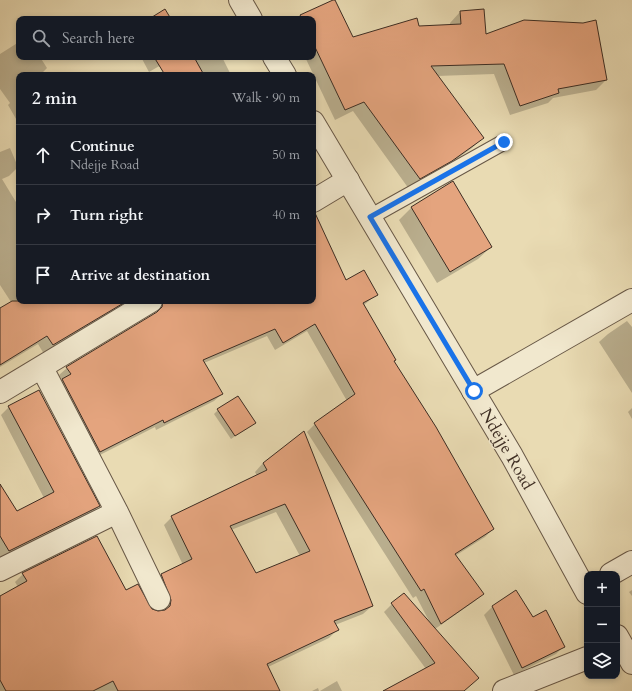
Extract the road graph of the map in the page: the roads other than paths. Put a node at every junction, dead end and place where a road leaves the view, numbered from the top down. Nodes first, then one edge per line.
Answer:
1 (240, 0) edge
2 (249, 16) edge
3 (276, 60) edge
4 (283, 72) edge
5 (316, 127) edge
6 (504, 142) dead end
7 (348, 180) junction
8 (316, 199) edge
9 (370, 217) junction
10 (632, 300) edge
11 (146, 304) edge
12 (42, 368) junction
13 (474, 391) junction
14 (0, 392) edge
15 (117, 512) junction
16 (632, 562) edge
17 (0, 570) edge
18 (616, 571) edge
19 (584, 586) edge
20 (159, 599) dead end
21 (620, 643) edge
22 (584, 659) edge
23 (632, 663) edge
24 (504, 691) edge

1 - 2 street
3 - 4 street
5 - 7 street, Ndejje Road
6 - 9 lane
7 - 8 street
7 - 9 street, Ndejje Road
9 - 13 street, Ndejje Road
10 - 13 street
11 - 12 street
12 - 14 street
12 - 15 street
13 - 19 street, Ndejje Road
15 - 17 street
15 - 20 street
16 - 18 street
21 - 23 street
22 - 24 street

